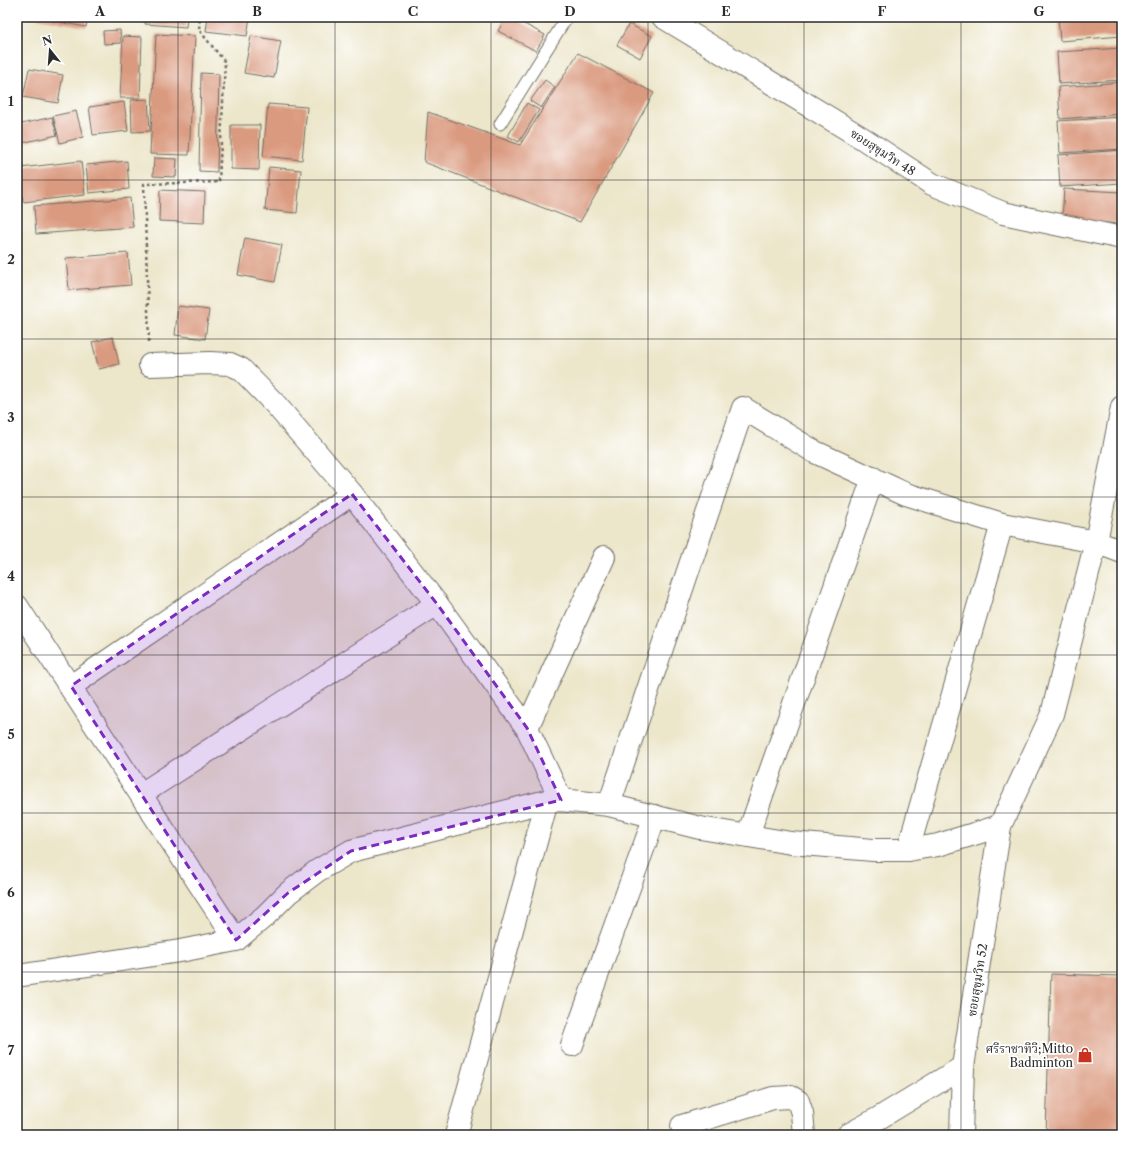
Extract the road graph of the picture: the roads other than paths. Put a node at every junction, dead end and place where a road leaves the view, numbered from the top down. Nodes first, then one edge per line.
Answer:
1 (567, 17) edge
2 (663, 17) edge
3 (500, 124) dead end
4 (1122, 238) edge
5 (150, 365) road end
6 (1122, 407) edge
7 (873, 478) junction
8 (352, 494) junction
9 (1002, 524) junction
10 (1096, 542) junction
11 (1122, 552) edge
12 (604, 558) dead end
13 (437, 604) junction
14 (17, 606) edge
15 (71, 686) junction
16 (527, 728) junction
17 (141, 794) junction
18 (554, 800) junction
19 (609, 805) junction
20 (654, 816) junction
21 (1000, 826) junction
22 (748, 835) junction
23 (908, 850) junction
24 (236, 940) junction
25 (17, 976) edge
26 (572, 1045) dead end
27 (963, 1067) junction
28 (682, 1126) dead end
29 (456, 1135) edge
30 (804, 1135) edge
31 (848, 1135) edge
32 (961, 1135) edge

1 - 3 lane
2 - 4 street, ซอยสุขุมวิท 48
5 - 8 street
6 - 10 street, ซอยสุขุมวิท 52
7 - 9 street
7 - 19 street
7 - 22 street
8 - 13 street
8 - 15 street
9 - 10 street
9 - 23 street
10 - 11 street
10 - 21 street, ซอยสุขุมวิท 52
12 - 16 street
13 - 16 street
13 - 17 street
14 - 15 street
15 - 17 street
16 - 18 street
17 - 24 street
18 - 19 street
18 - 24 street
18 - 29 street
19 - 20 street
20 - 22 street
20 - 26 street
21 - 23 street
21 - 27 street, ซอยสุขุมวิท 52
22 - 23 street
24 - 25 street
27 - 31 street
27 - 32 street, ซอยสุขุมวิท 52
28 - 30 street

